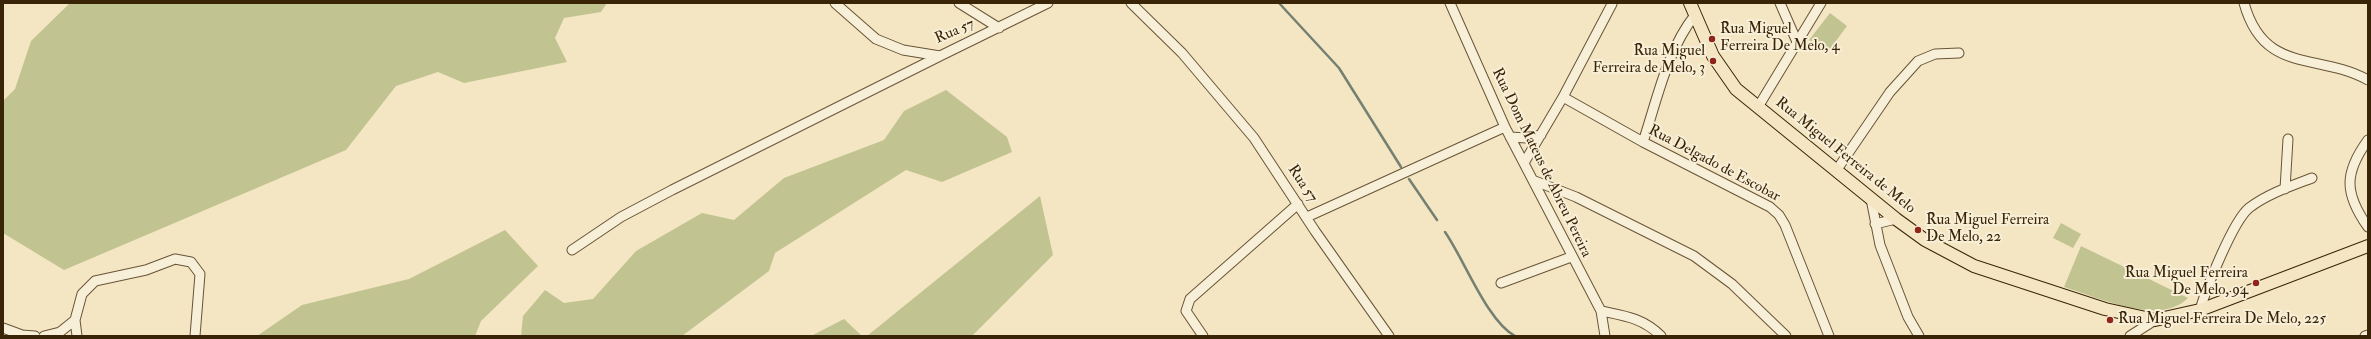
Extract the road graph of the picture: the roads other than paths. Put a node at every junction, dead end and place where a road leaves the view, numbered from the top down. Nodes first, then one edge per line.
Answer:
1 (835, 3) edge
2 (959, 3) edge
3 (1048, 3) edge
4 (1131, 3) edge
5 (1450, 3) edge
6 (1690, 3) edge
7 (1780, 3) edge
8 (1821, 3) edge
9 (2244, 3) edge
10 (1612, 4) edge
11 (1695, 15) junction
12 (998, 28) junction
13 (1797, 42) junction
14 (1960, 53) dead end
15 (940, 56) junction
16 (2368, 80) edge
17 (1563, 97) junction
18 (1758, 107) junction
19 (1505, 127) junction
20 (1541, 135) junction
21 (1510, 137) junction
22 (2288, 138) dead end
23 (2368, 140) edge
24 (1642, 142) junction
25 (1524, 162) junction
26 (1836, 171) junction
27 (2312, 178) dead end
28 (1535, 181) junction
29 (2284, 189) junction
30 (1871, 199) junction
31 (1298, 204) junction
32 (1307, 217) junction
33 (1896, 220) junction
34 (1875, 224) junction
35 (2368, 227) edge
36 (2368, 246) edge
37 (572, 250) dead end
38 (1571, 257) junction
39 (1501, 283) dead end
40 (2200, 310) junction
41 (1601, 311) junction
42 (75, 320) junction
43 (2155, 320) junction
44 (3, 328) edge
45 (2368, 335) edge
46 (35, 336) edge
47 (44, 336) edge
48 (77, 336) edge
49 (195, 336) edge
50 (1203, 336) edge
51 (1389, 336) edge
52 (1605, 336) edge
53 (1661, 336) edge
54 (1786, 336) edge
55 (1829, 336) edge
56 (1919, 336) edge
57 (2130, 336) edge
58 (2365, 336) edge

1 - 15 street, Rua 57
2 - 12 street
3 - 12 street, Rua 57
4 - 31 street, Rua 57
5 - 19 street, Rua Dom Mateus de Abreu Pereira
6 - 11 main road, Rua Miguel Ferreira de Melo
7 - 13 street
8 - 13 street
9 - 16 street
10 - 17 street
11 - 18 main road, Rua Miguel Ferreira de Melo
11 - 24 street
12 - 15 street, Rua 57
13 - 18 street
14 - 26 street
15 - 37 street
17 - 20 street
17 - 24 street, Rua Delgado de Escobar
18 - 26 main road, Rua Miguel Ferreira de Melo
19 - 21 street, Rua Dom Mateus de Abreu Pereira
19 - 32 street, Rua 57
20 - 21 street
20 - 25 street
21 - 25 street, Rua Dom Mateus de Abreu Pereira
22 - 29 street
23 - 35 street
24 - 55 street, Rua Delgado de Escobar
25 - 28 street, Rua Dom Mateus de Abreu Pereira
26 - 30 main road, Rua Miguel Ferreira de Melo
27 - 29 street
28 - 38 street, Rua Dom Mateus de Abreu Pereira
28 - 54 street
29 - 40 street
30 - 33 main road, Rua Miguel Ferreira de Melo
30 - 34 street
31 - 32 street, Rua 57
31 - 50 street
32 - 51 street
33 - 34 street
33 - 43 main road, Rua Miguel Ferreira de Melo
34 - 56 street
36 - 40 main road, Rua Miguel Ferreira de Melo
38 - 39 street
38 - 41 street, Rua Dom Mateus de Abreu Pereira
40 - 43 main road, Rua Miguel Ferreira de Melo
41 - 52 street, Rua Dom Mateus de Abreu Pereira
41 - 53 street
42 - 47 street
42 - 48 street
42 - 49 street
43 - 57 street
44 - 46 street
45 - 58 street

